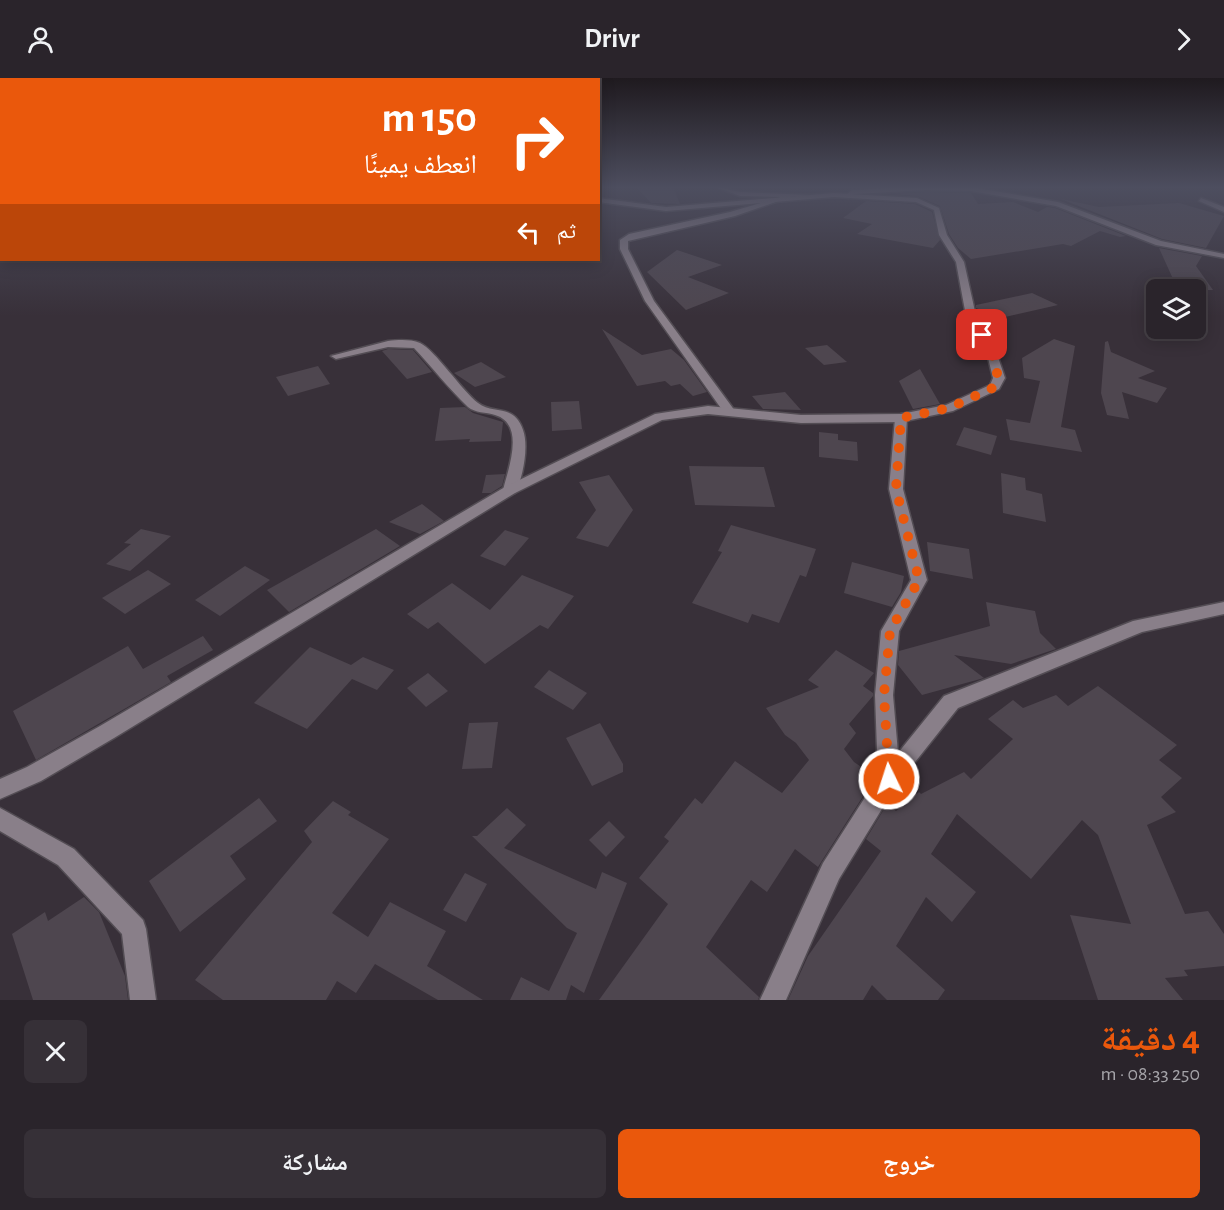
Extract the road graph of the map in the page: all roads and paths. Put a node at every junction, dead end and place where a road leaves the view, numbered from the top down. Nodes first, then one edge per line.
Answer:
1 (659, 230) edge
2 (942, 230) edge
3 (1125, 230) edge
4 (1224, 256) edge
5 (336, 356) dead end
6 (729, 411) junction
7 (901, 418) junction
8 (510, 490) junction
9 (1224, 608) edge
10 (889, 779) junction
11 (0, 789) edge
12 (0, 819) edge
13 (143, 1000) edge
14 (773, 1000) edge

1 - 6 street
2 - 7 street
3 - 4 street
5 - 8 street
6 - 7 street
6 - 8 street
7 - 10 street
8 - 11 street
9 - 10 street
10 - 14 street
12 - 13 street

